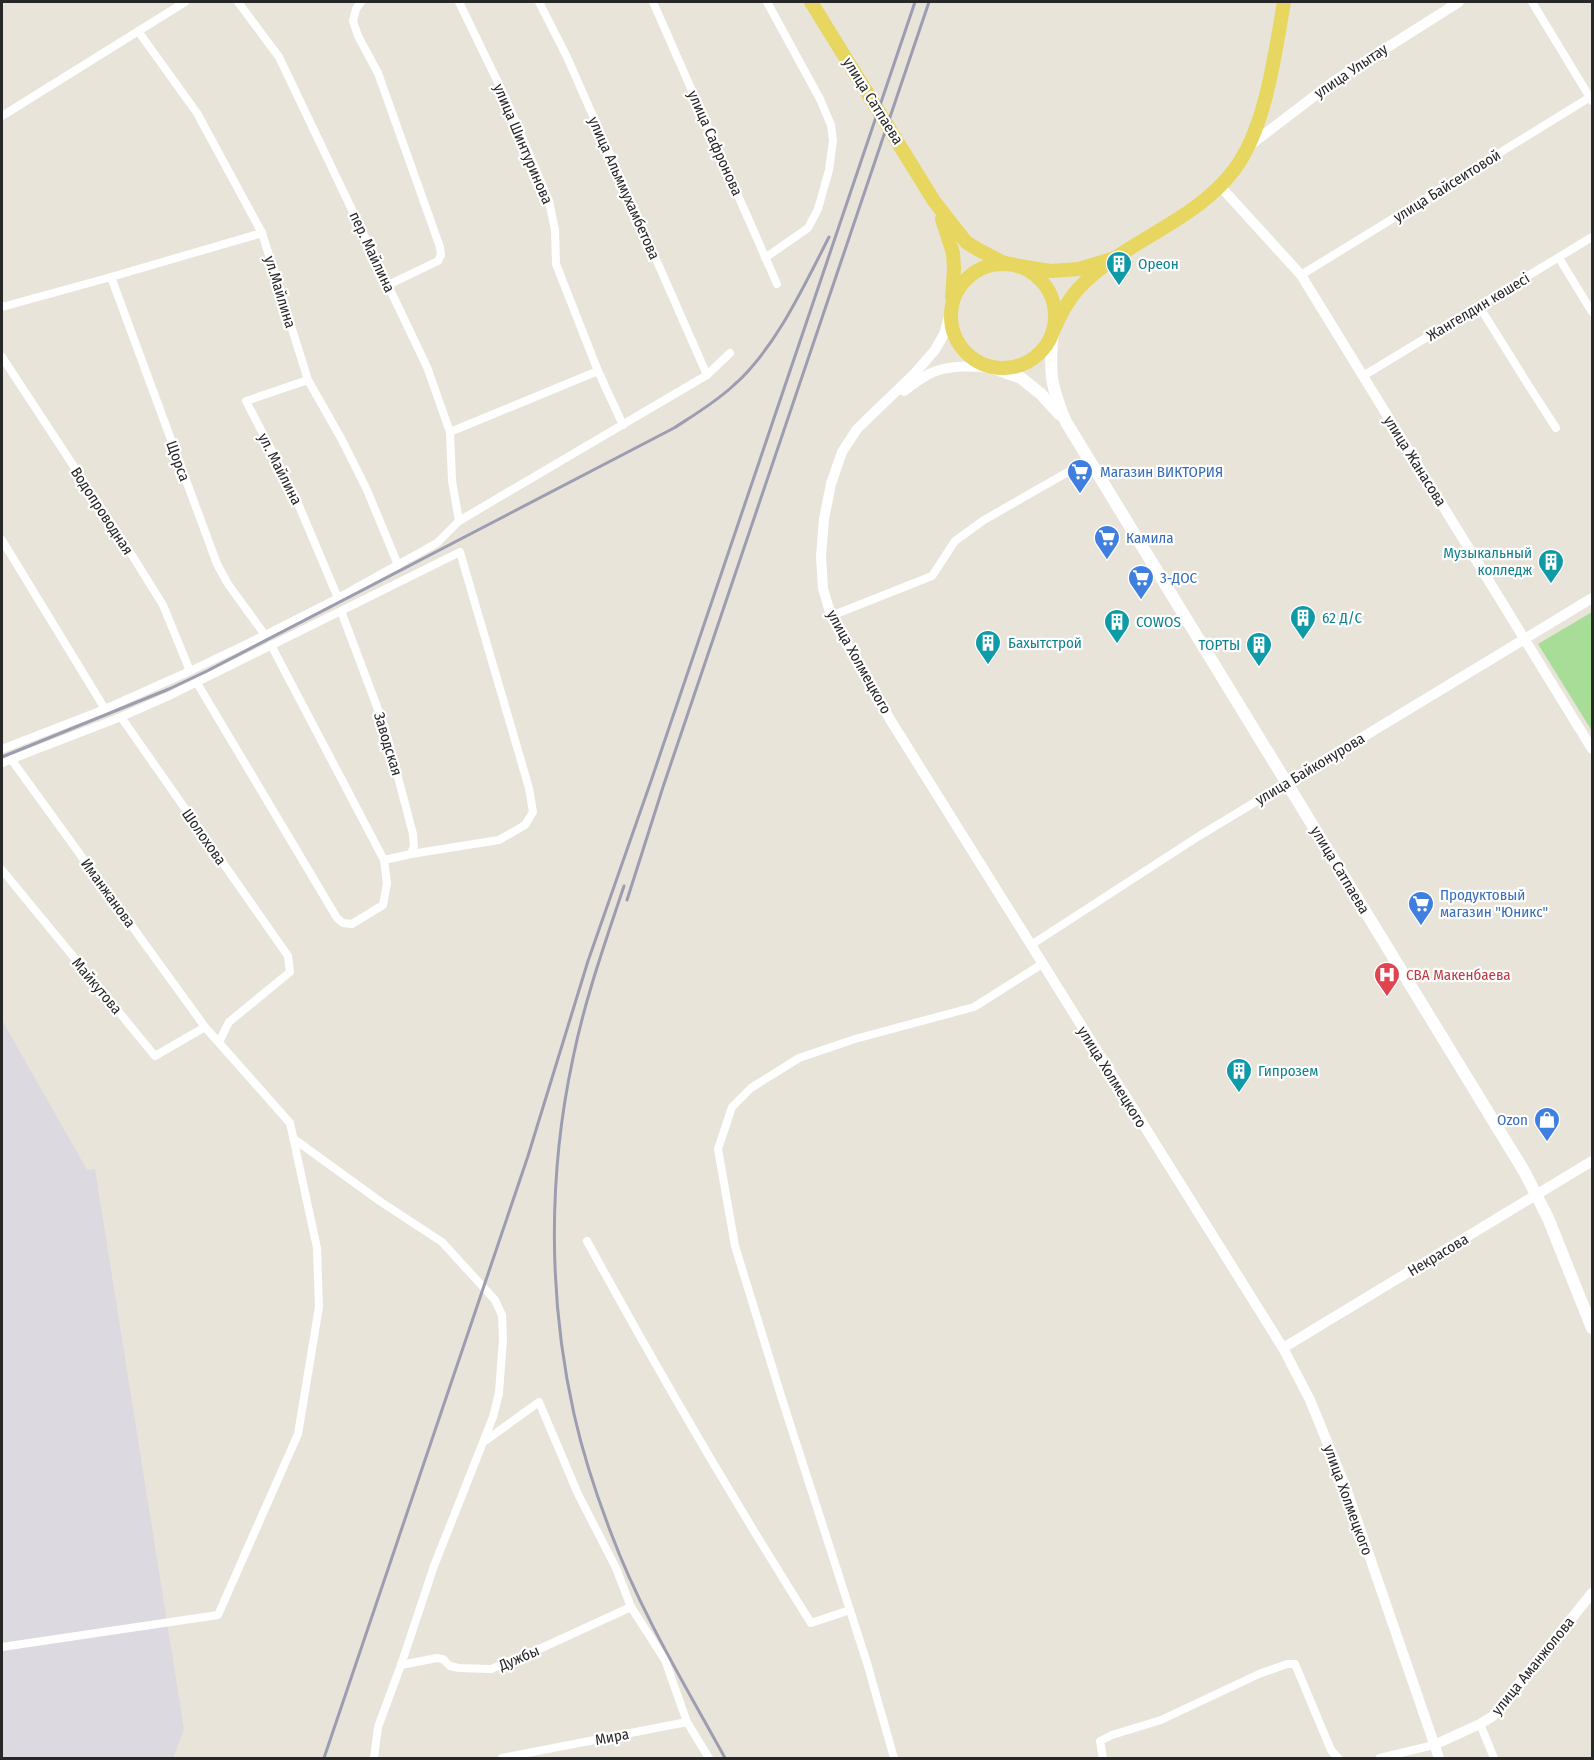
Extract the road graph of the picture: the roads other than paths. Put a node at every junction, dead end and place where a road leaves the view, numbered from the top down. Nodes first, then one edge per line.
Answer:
1 (185, 2) edge
2 (238, 2) edge
3 (361, 2) edge
4 (460, 2) edge
5 (539, 2) edge
6 (653, 2) edge
7 (767, 2) edge
8 (811, 2) edge
9 (1284, 2) edge
10 (1459, 2) edge
11 (1532, 2) edge
12 (138, 31) junction
13 (1592, 98) edge
14 (2, 116) edge
15 (1248, 147) junction
16 (1220, 186) junction
17 (934, 201) junction
18 (262, 232) junction
19 (1593, 237) edge
20 (765, 258) junction
21 (1115, 258) junction
22 (1559, 258) junction
23 (1019, 266) junction
24 (1301, 275) junction
25 (111, 278) junction
26 (777, 284) dead end
27 (388, 285) junction
28 (952, 306) junction
29 (1479, 306) junction
30 (2, 307) edge
31 (1593, 312) edge
32 (1053, 331) junction
33 (730, 353) dead end
34 (2, 357) edge
35 (996, 369) junction
36 (598, 371) junction
37 (707, 375) junction
38 (1363, 376) junction
39 (308, 380) junction
40 (875, 412) junction
41 (1066, 422) junction
42 (623, 425) junction
43 (1556, 428) dead end
44 (450, 432) junction
45 (1089, 459) junction
46 (459, 521) junction
47 (2, 540) edge
48 (398, 565) junction
49 (338, 598) junction
50 (1593, 598) edge
51 (341, 611) junction
52 (831, 616) junction
53 (265, 635) junction
54 (1525, 639) junction
55 (271, 645) junction
56 (190, 671) junction
57 (165, 682) junction
58 (197, 683) junction
59 (171, 695) junction
60 (105, 709) junction
61 (121, 717) junction
62 (3, 746) edge
63 (1593, 749) edge
64 (11, 759) junction
65 (2, 763) edge
66 (1287, 783) junction
67 (411, 854) junction
68 (384, 860) junction
69 (2, 870) edge
70 (1031, 945) junction
71 (1042, 964) junction
72 (205, 1027) junction
73 (219, 1042) junction
74 (294, 1139) junction
75 (1593, 1161) edge
76 (1537, 1196) junction
77 (586, 1241) dead end
78 (1593, 1328) edge
79 (1283, 1348) junction
80 (484, 1441) junction
81 (1593, 1593) edge
82 (632, 1607) junction
83 (850, 1610) junction
84 (2, 1647) edge
85 (401, 1665) junction
86 (687, 1722) junction
87 (1480, 1724) junction
88 (1434, 1745) junction
89 (374, 1758) edge
90 (502, 1758) edge
91 (709, 1758) edge
92 (894, 1758) edge
93 (1104, 1758) edge
94 (1338, 1758) edge
95 (1380, 1758) edge
96 (1439, 1758) edge
97 (1494, 1758) edge

1 - 12 street
2 - 27 street, пер. Майлина
3 - 27 street
4 - 36 street, улица Шинтуринова
5 - 37 street, улица Альммухамбетова
6 - 20 street, улица Сафронова
7 - 20 street
8 - 17 main road, улица Сатпаева
9 - 15 main road
10 - 15 street, улица Улытау
11 - 13 street
12 - 14 street
12 - 18 street, ул.Майлина
13 - 24 street, улица Байсеитовой
15 - 16 main road
16 - 21 main road
16 - 24 street, улица Жанасова
17 - 23 main road
17 - 28 main road
18 - 25 street
18 - 39 street, ул.Майлина
19 - 22 street, Жангелдин көшесі
20 - 26 street, улица Сафронова
21 - 23 main road
21 - 32 main road
22 - 29 street, Жангелдин көшесі
22 - 31 street
23 - 28 main road
23 - 32 main road
24 - 38 street, улица Жанасова
25 - 30 street
25 - 53 street, Щорса
27 - 44 street, пер. Майлина
28 - 35 main road
28 - 40 street
29 - 38 street, Жангелдин көшесі
29 - 43 street
32 - 35 main road
32 - 41 main road
33 - 37 street
34 - 56 street, Водопроводная
35 - 40 street
35 - 41 main road
36 - 42 street, улица Шинтуринова
36 - 44 street
37 - 42 street
38 - 54 street, улица Жанасова
39 - 48 street, ул.Майлина
39 - 49 street, ул. Майлина
40 - 52 street, улица Холмецкого
41 - 45 main road, улица Сатпаева
42 - 46 street
44 - 46 street, пер. Майлина
45 - 52 street
45 - 66 main road, улица Сатпаева
46 - 48 street
47 - 60 street
48 - 49 street
49 - 53 street
50 - 54 street, улица Байконурова
51 - 55 street
51 - 67 street, Заводская
51 - 67 street
52 - 70 street, улица Холмецкого
53 - 56 street
54 - 63 street, улица Жанасова
54 - 66 street, улица Байконурова
55 - 58 street
55 - 68 street
56 - 57 street
57 - 59 street
57 - 60 street
58 - 59 street
58 - 68 street
59 - 61 street
60 - 62 street
61 - 64 street
61 - 73 street, Шолохова
64 - 65 street
64 - 72 street, Иманжанова
66 - 70 street, улица Байконурова
66 - 76 main road, улица Сатпаева
67 - 68 street
69 - 72 street, Майкутова
70 - 71 street, улица Холмецкого
71 - 79 street, улица Холмецкого
71 - 83 street
72 - 73 street, Иманжанова
73 - 74 street, Иманжанова
74 - 80 street
74 - 84 street
75 - 76 street, Некрасова
76 - 78 main road, улица Сатпаева
76 - 79 street, Некрасова
77 - 83 street
79 - 88 street, улица Холмецкого
80 - 82 street
80 - 85 street
81 - 87 street, улица Аманжолова
82 - 85 street, Дужбы
82 - 86 street
83 - 92 street
85 - 89 street
86 - 90 street, Мира
86 - 91 street
87 - 88 street, улица Аманжолова
87 - 97 street
88 - 95 street
88 - 96 street, улица Холмецкого
93 - 94 street

